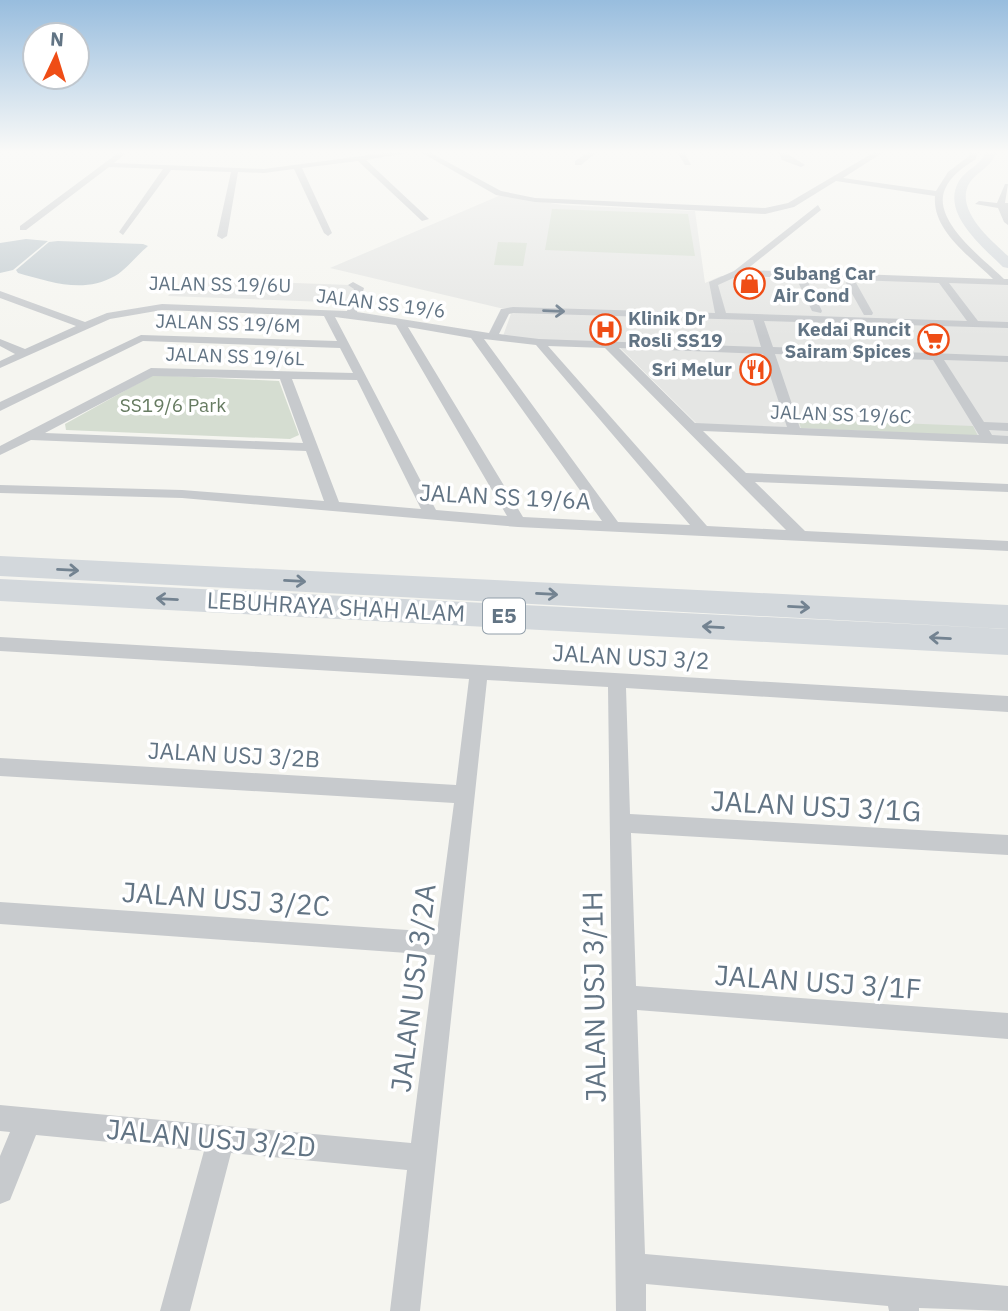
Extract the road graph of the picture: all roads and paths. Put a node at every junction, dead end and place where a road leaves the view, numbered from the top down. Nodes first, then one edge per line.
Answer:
1 (41, 214) edge
2 (136, 214) edge
3 (226, 214) edge
4 (319, 214) edge
5 (420, 214) edge
6 (799, 214) edge
7 (810, 214) edge
8 (940, 214) edge
9 (966, 214) edge
10 (986, 214) edge
11 (425, 219) dead end
12 (803, 219) junction
13 (23, 228) dead end
14 (123, 232) dead end
15 (328, 233) dead end
16 (222, 236) dead end
17 (1008, 248) edge
18 (1008, 264) edge
19 (737, 273) junction
20 (722, 280) junction
21 (803, 282) junction
22 (851, 283) junction
23 (944, 283) junction
24 (1006, 284) edge
25 (353, 285) dead end
26 (0, 293) edge
27 (352, 310) junction
28 (817, 311) junction
29 (720, 312) junction
30 (328, 313) junction
31 (868, 313) junction
32 (757, 317) junction
33 (973, 320) junction
34 (70, 321) junction
35 (400, 322) junction
36 (1008, 325) edge
37 (85, 326) junction
38 (495, 333) junction
39 (475, 335) junction
40 (0, 342) edge
41 (539, 342) junction
42 (344, 345) junction
43 (1008, 349) edge
44 (614, 350) junction
45 (768, 350) junction
46 (24, 354) junction
47 (1008, 359) edge
48 (939, 361) junction
49 (0, 365) edge
50 (1008, 369) edge
51 (285, 376) junction
52 (361, 377) junction
53 (0, 407) edge
54 (688, 423) junction
55 (980, 426) junction
56 (793, 427) junction
57 (1008, 428) edge
58 (28, 436) junction
59 (988, 439) junction
60 (1008, 440) edge
61 (311, 447) junction
62 (0, 451) edge
63 (741, 477) junction
64 (1008, 488) edge
65 (0, 489) edge
66 (333, 506) junction
67 (432, 516) junction
68 (518, 522) junction
69 (613, 526) junction
70 (703, 531) junction
71 (800, 536) junction
72 (1008, 546) edge
73 (0, 566) edge
74 (0, 590) edge
75 (1008, 617) edge
76 (1008, 642) edge
77 (0, 644) edge
78 (479, 673) junction
79 (617, 681) junction
80 (1008, 704) edge
81 (0, 767) edge
82 (465, 794) junction
83 (620, 823) junction
84 (1008, 845) edge
85 (0, 913) edge
86 (448, 943) junction
87 (624, 997) junction
88 (1008, 1026) edge
89 (0, 1118) edge
90 (28, 1121) junction
91 (221, 1139) junction
92 (423, 1158) junction
93 (0, 1190) edge
94 (630, 1268) junction
95 (902, 1301) edge
96 (1008, 1301) edge
97 (174, 1311) edge
98 (405, 1311) edge
99 (631, 1311) edge

1 - 13 street
2 - 14 street
3 - 16 street
4 - 15 street
5 - 11 street
6 - 12 street
7 - 12 street
8 - 24 street
9 - 18 main road
10 - 17 main road
12 - 19 street
19 - 20 street
19 - 23 street
20 - 21 street
20 - 29 street
21 - 22 street
21 - 28 street
22 - 23 street
22 - 31 street
23 - 24 street
23 - 33 street
25 - 27 street
26 - 34 street
27 - 30 street, JALAN SS 19/6
27 - 34 street, JALAN SS 19/6U
27 - 35 street, JALAN SS 19/6
27 - 38 street, JALAN SS 19/6U
28 - 29 street
28 - 31 street
29 - 32 street
38 -> 29 street
30 - 37 street, JALAN SS 19/6
30 - 42 street
31 - 33 street
32 - 33 street
32 - 45 street
33 - 36 street
34 - 37 street
35 - 39 street, JALAN SS 19/6
35 - 68 street
37 - 46 street, JALAN SS 19/6
38 - 39 street, JALAN SS 19/6
38 - 41 street, JALAN SS 19/6
38 - 45 street
39 - 69 street
40 - 46 street
41 - 44 street, JALAN SS 19/6
41 - 70 street
42 - 52 street
42 - 53 street, JALAN SS 19/6M
43 - 45 street
44 - 45 street, JALAN SS 19/6
44 - 54 street
45 - 48 street
45 - 56 street
46 - 49 street, JALAN SS 19/6
47 - 48 street
48 - 50 street
48 - 55 street
51 - 52 street, JALAN SS 19/6L
51 - 58 street, JALAN SS 19/6L
51 - 61 street
52 - 67 street
54 - 56 street, JALAN SS 19/6C
54 - 63 street
55 - 57 street
55 - 59 street
56 - 59 street, JALAN SS 19/6C
58 - 61 street
58 - 62 street, JALAN SS 19/6L
59 - 60 street, JALAN SS 19/6C
61 - 66 street
63 - 64 street
63 - 71 street
65 - 66 street, JALAN SS 19/6A
66 - 67 street, JALAN SS 19/6A
67 - 68 street, JALAN SS 19/6A
68 - 69 street, JALAN SS 19/6A
69 - 70 street, JALAN SS 19/6A
70 - 71 street, JALAN SS 19/6A
71 - 72 street, JALAN SS 19/6A
73 -> 75 highway, LEBUHRAYA SHAH ALAM / E5
76 -> 74 highway, LEBUHRAYA SHAH ALAM / E5
77 - 78 street, JALAN USJ 3/2
78 - 79 street, JALAN USJ 3/2
78 - 82 street, JALAN USJ 3/2A
79 - 80 street, JALAN USJ 3/2
79 - 83 street, JALAN USJ 3/1H
81 - 82 street, JALAN USJ 3/2B
82 - 86 street, JALAN USJ 3/2A
83 - 84 street, JALAN USJ 3/1G
83 - 87 street, JALAN USJ 3/1H
85 - 86 street, JALAN USJ 3/2C
86 - 92 street, JALAN USJ 3/2A
87 - 88 street, JALAN USJ 3/1F
87 - 94 street, JALAN USJ 3/1H
89 - 90 street, JALAN USJ 3/2D
90 - 91 street, JALAN USJ 3/2D
90 - 93 street
91 - 92 street, JALAN USJ 3/2D
91 - 97 street
92 - 98 street, JALAN USJ 3/2A
94 - 95 street
94 - 99 street, JALAN USJ 3/1H
95 - 96 street

